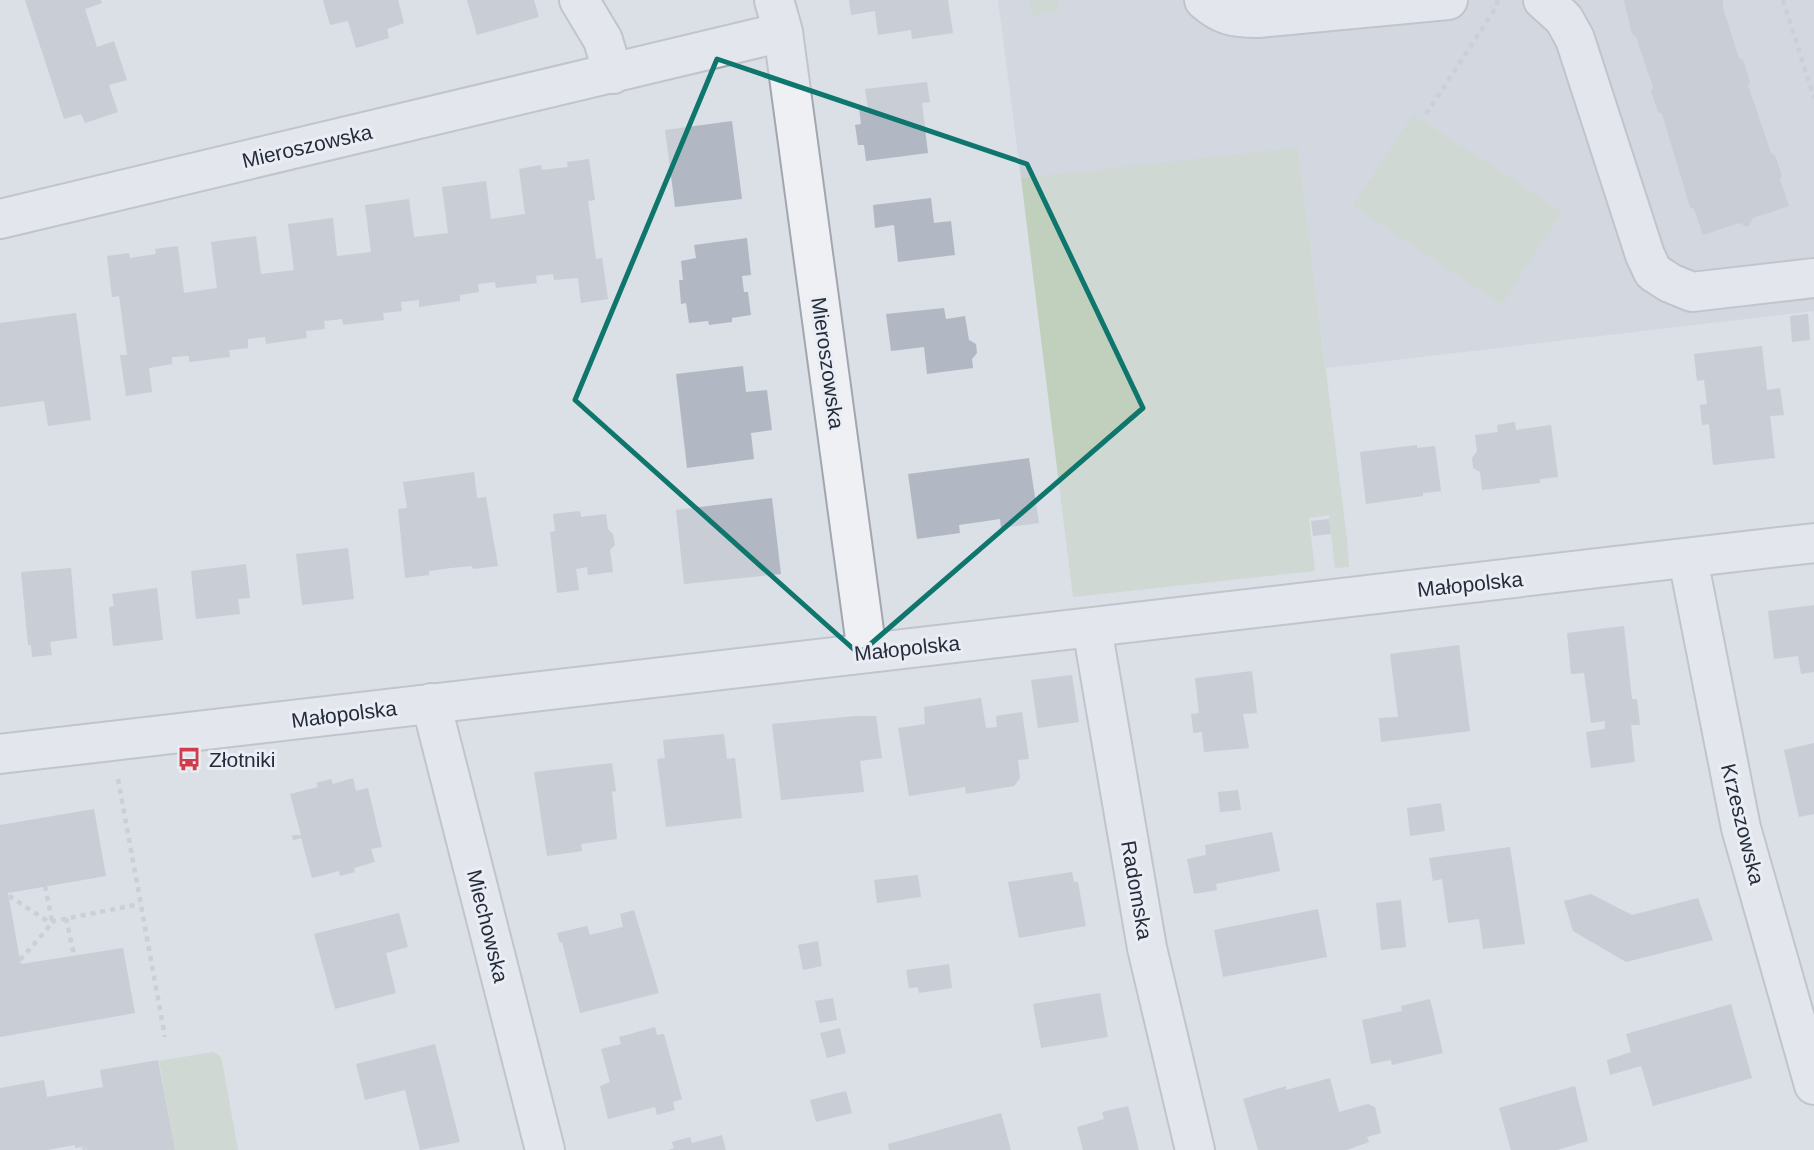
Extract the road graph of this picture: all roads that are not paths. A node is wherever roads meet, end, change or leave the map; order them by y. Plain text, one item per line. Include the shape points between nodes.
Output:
1 (579, 0) edge
2 (1204, 0) edge
3 (1448, 0) edge
4 (1543, 0) edge
5 (778, 16) edge
6 (613, 74) junction
7 (0, 219) edge
8 (1814, 278) edge
9 (1814, 543) edge
10 (1688, 559) junction
11 (1092, 628) junction
12 (867, 653) junction
13 (430, 703) junction
14 (0, 754) edge
15 (1814, 1085) edge
16 (545, 1150) edge
17 (1195, 1150) edge

1 - 6 street via 603,40
2 - 3 street via 1216,11 1237,18 1258,18
4 - 8 street via 1564,19 1575,38 1653,272 1692,292
5 - 6 street, Mieroszowska
5 - 12 street, Mieroszowska
6 - 7 street, Mieroszowska
9 - 10 street, Małopolska
10 - 11 street, Małopolska
10 - 15 street, Krzeszowska via 1741,828
11 - 12 street, Małopolska
11 - 17 street, Radomska via 1147,948
12 - 13 street, Małopolska
13 - 14 street, Małopolska
13 - 16 street, Miechowska

